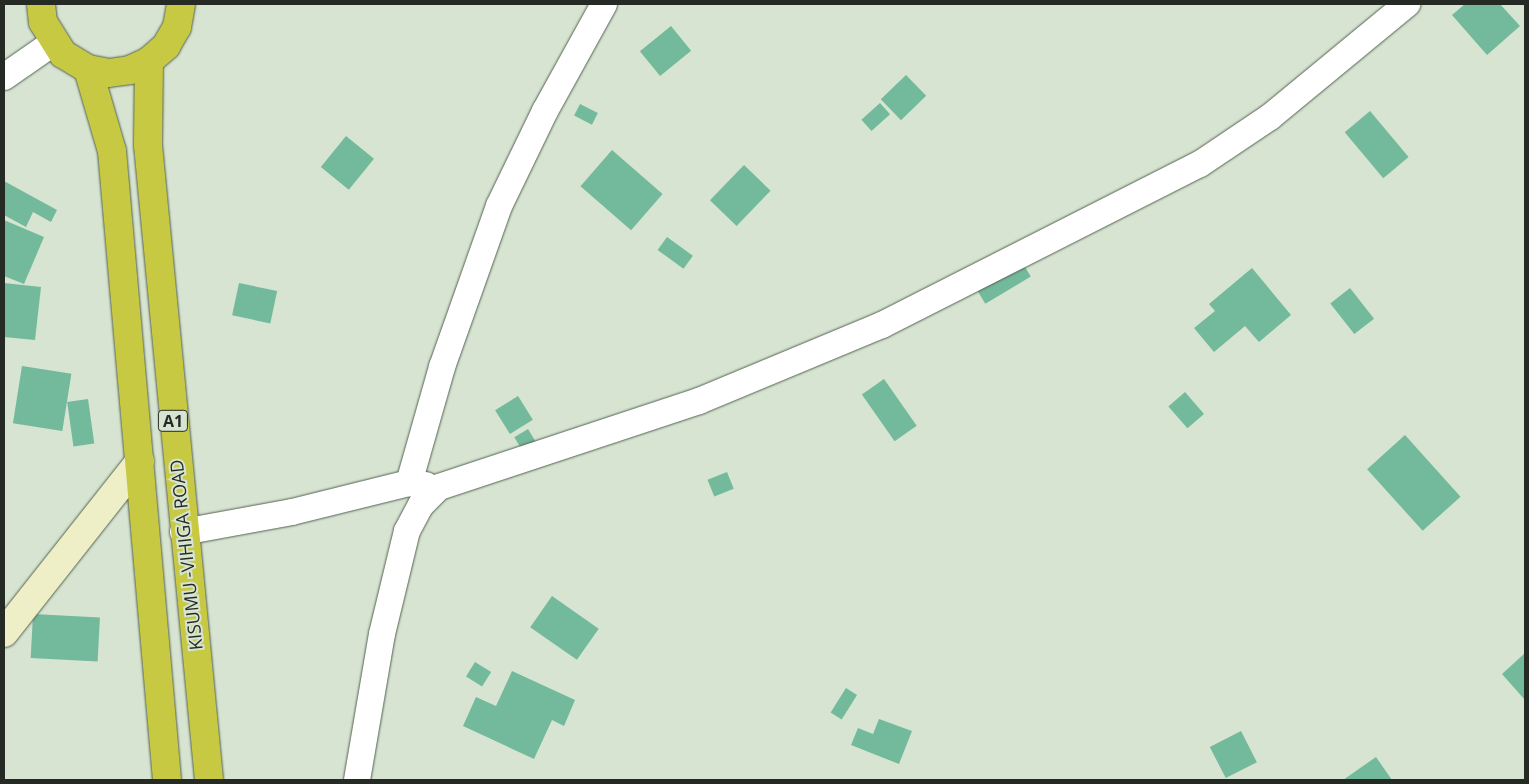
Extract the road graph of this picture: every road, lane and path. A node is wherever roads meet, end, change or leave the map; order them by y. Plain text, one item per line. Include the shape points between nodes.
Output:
1 (41, 4) edge
2 (181, 4) edge
3 (604, 4) edge
4 (1407, 4) edge
5 (53, 43) junction
6 (149, 61) junction
7 (88, 69) junction
8 (4, 77) edge
9 (140, 462) junction
10 (409, 483) junction
11 (439, 487) junction
12 (183, 532) junction
13 (4, 633) edge
14 (167, 780) edge
15 (209, 780) edge
16 (357, 780) edge

1 - 5 highway via 43,22
2 - 6 highway via 177,27 166,46
3 - 10 street via 545,111 499,206 442,367
4 - 11 street via 1270,117 1200,164 882,325 700,401
5 - 7 highway
5 - 8 street
6 - 7 highway via 123,71
6 - 12 highway, KISUMU -VIHIGA ROAD / A1 via 148,145
7 - 9 highway, KISUMU -VIHIGA ROAD / A1 via 112,151
9 - 13 street
9 - 14 highway, KISUMU -VIHIGA ROAD / A1
10 - 11 street
10 - 12 street via 292,512
11 - 16 street via 421,505 407,531 382,634
12 - 15 highway, KISUMU -VIHIGA ROAD / A1

